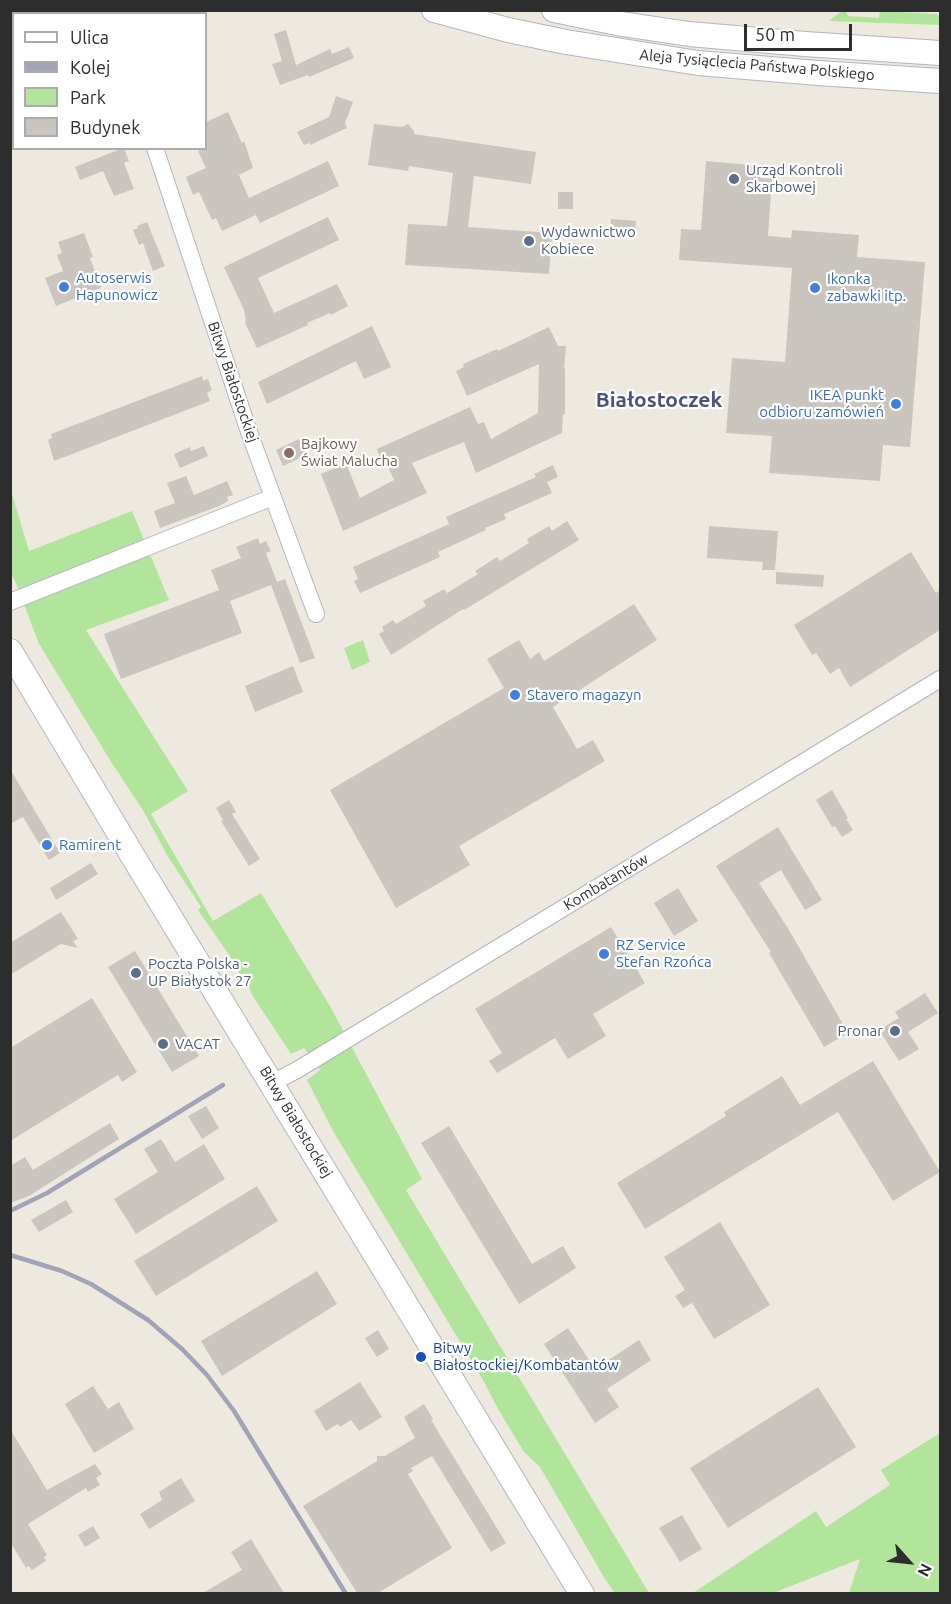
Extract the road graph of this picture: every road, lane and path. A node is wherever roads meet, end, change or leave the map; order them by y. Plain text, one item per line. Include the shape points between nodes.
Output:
1 (435, 10) edge
2 (554, 10) edge
3 (940, 53) edge
4 (940, 81) edge
5 (156, 153) edge
6 (273, 497) junction
7 (10, 602) edge
8 (316, 614) dead end
9 (10, 651) edge
10 (940, 679) edge
11 (272, 1083) junction
12 (582, 1593) edge

1 - 4 street, Aleja Tysiąclecia Państwa Polskiego via 566,42 687,61
2 - 3 street, Aleja Tysiąclecia Państwa Polskiego via 689,34
5 - 6 street, Bitwy Białostockiej
6 - 7 street
6 - 8 street, Bitwy Białostockiej
9 - 11 street, Bitwy Białostockiej
10 - 11 street, Kombatantów
11 - 12 street, Bitwy Białostockiej

